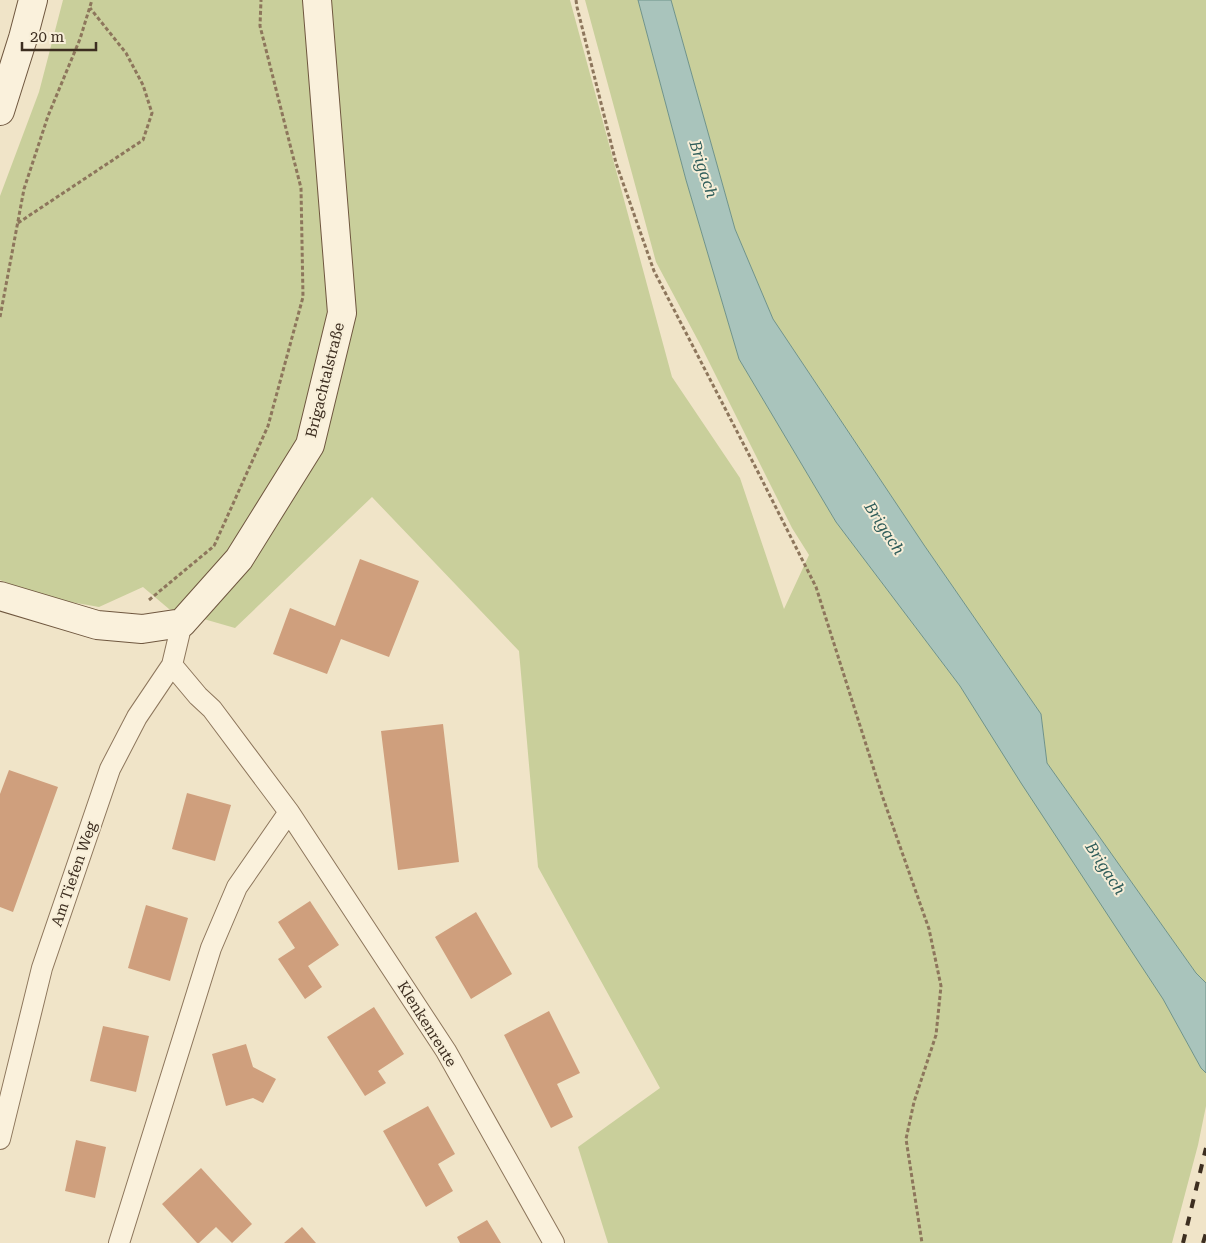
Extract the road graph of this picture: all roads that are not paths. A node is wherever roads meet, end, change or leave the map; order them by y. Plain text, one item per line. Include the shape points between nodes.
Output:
1 (33, 0) edge
2 (317, 0) edge
3 (0, 111) edge
4 (0, 596) edge
5 (182, 623) junction
6 (172, 665) junction
7 (289, 812) junction
8 (0, 1139) edge
9 (119, 1243) edge
10 (554, 1243) edge

1 - 3 street
2 - 5 street, Brigachtalstraße via 342,313 310,445 239,559
4 - 5 street via 98,625 142,629
5 - 6 street, Am Tiefen Weg
6 - 7 street, Klenkenreute via 212,709
6 - 8 street, Am Tiefen Weg via 137,717 110,769 42,968
7 - 9 street via 237,887 211,948
7 - 10 street, Klenkenreute via 446,1051

